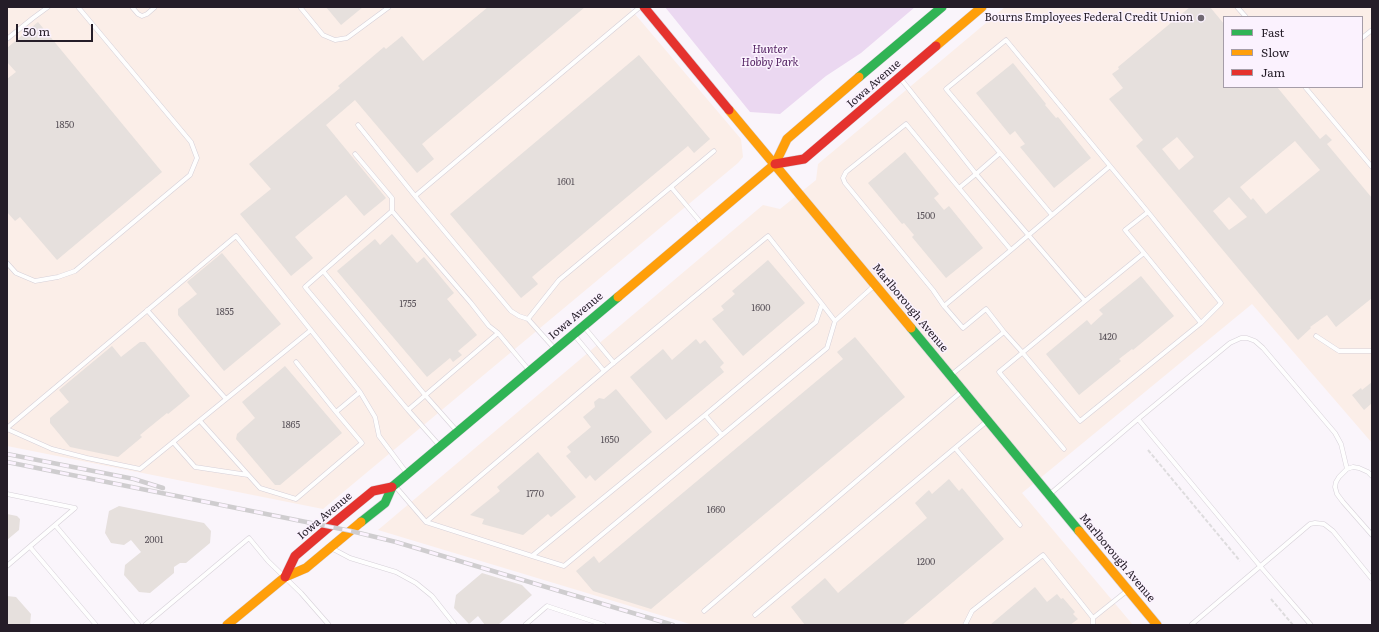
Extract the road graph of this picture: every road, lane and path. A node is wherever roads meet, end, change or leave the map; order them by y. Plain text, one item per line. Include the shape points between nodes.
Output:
1 (48, 7) edge
2 (78, 7) edge
3 (132, 7) edge
4 (155, 7) edge
5 (300, 7) edge
6 (389, 7) edge
7 (640, 7) edge
8 (644, 7) edge
9 (942, 7) edge
10 (982, 7) edge
11 (1237, 7) edge
12 (1245, 16) edge
13 (1372, 30) edge
14 (1363, 37) edge
15 (7, 39) edge
16 (900, 77) junction
17 (1306, 88) edge
18 (358, 125) dead end
19 (714, 151) dead end
20 (1000, 153) junction
21 (354, 154) dead end
22 (775, 164) junction
23 (1110, 166) junction
24 (1372, 167) edge
25 (976, 174) junction
26 (671, 187) junction
27 (959, 188) junction
28 (415, 196) junction
29 (392, 211) junction
30 (1148, 212) junction
31 (1052, 214) junction
32 (702, 225) junction
33 (1028, 235) junction
34 (1011, 250) junction
35 (1144, 253) junction
36 (7, 263) edge
37 (323, 271) junction
38 (875, 285) junction
39 (1085, 301) junction
40 (822, 304) junction
41 (944, 306) junction
42 (147, 310) junction
43 (528, 319) junction
44 (834, 321) junction
45 (1201, 323) junction
46 (583, 326) junction
47 (311, 330) junction
48 (1004, 332) junction
49 (498, 333) junction
50 (574, 334) junction
51 (1316, 336) dead end
52 (555, 349) junction
53 (1372, 351) edge
54 (1022, 352) junction
55 (296, 362) dead end
56 (614, 363) junction
57 (529, 371) junction
58 (604, 371) junction
59 (950, 375) junction
60 (963, 390) junction
61 (360, 392) junction
62 (425, 395) junction
63 (226, 399) junction
64 (408, 410) junction
65 (336, 412) junction
66 (705, 415) junction
67 (1138, 419) junction
68 (200, 421) junction
69 (988, 421) junction
70 (7, 428) edge
71 (457, 431) junction
72 (722, 435) junction
73 (173, 442) junction
74 (440, 446) junction
75 (955, 448) junction
76 (1064, 449) dead end
77 (1148, 450) dead end
78 (1347, 469) junction
79 (407, 474) junction
80 (248, 475) junction
81 (1372, 476) edge
82 (393, 486) junction
83 (7, 494) edge
84 (1050, 495) junction
85 (426, 522) junction
86 (55, 525) junction
87 (1020, 525) dead end
88 (1372, 535) edge
89 (30, 547) junction
90 (331, 548) junction
91 (532, 556) junction
92 (1240, 561) dead end
93 (7, 566) edge
94 (1260, 566) junction
95 (285, 577) junction
96 (1372, 580) edge
97 (1128, 590) junction
98 (1271, 599) dead end
99 (704, 611) dead end
100 (755, 614) dead end
101 (1093, 618) junction
102 (96, 625) edge
103 (139, 625) edge
104 (145, 625) edge
105 (228, 625) edge
106 (329, 625) edge
107 (455, 625) edge
108 (525, 625) edge
109 (604, 625) edge
110 (965, 625) edge
111 (1093, 625) edge
112 (1157, 625) edge
113 (1191, 625) edge
114 (1293, 625) edge
115 (1311, 625) edge

1 - 15 lane
2 - 36 lane via 191,142 197,158 190,176 75,271 35,281 16,273
3 - 4 lane via 142,16
5 - 6 lane via 323,35 335,40 347,38
7 - 28 lane
8 - 22 main road, Marlborough Avenue
9 - 22 main road, Iowa Avenue via 787,139
10 - 16 main road, Iowa Avenue
11 - 12 lane
13 - 14 lane
16 - 22 main road, Iowa Avenue via 804,159
16 - 25 lane
17 - 24 lane
18 - 28 lane
19 - 26 lane
20 - 23 lane via 946,89 1006,40
20 - 25 lane
20 - 31 lane
21 - 29 lane via 392,198
22 - 32 main road, Iowa Avenue
22 - 38 main road, Marlborough Avenue
23 - 30 lane
23 - 31 lane
25 - 27 lane
25 - 33 lane
26 - 32 lane
26 - 43 lane via 560,280
27 - 34 lane
27 - 41 lane via 906,124 846,172 843,178
28 - 43 lane via 511,311
29 - 37 lane
29 - 49 lane via 489,326
30 - 35 lane via 1125,230
30 - 45 lane via 1221,303
31 - 33 lane
32 - 46 main road, Iowa Avenue
33 - 34 lane
33 - 39 lane
34 - 41 lane
35 - 39 lane
35 - 45 lane
37 - 62 lane
37 - 64 lane via 305,287
38 - 44 lane
38 - 59 main road, Marlborough Avenue
39 - 54 lane
40 - 44 lane
40 - 56 lane via 768,236
40 - 66 lane via 816,322
41 - 48 lane via 963,328 986,309
42 - 47 lane via 236,236
42 - 63 lane
42 - 70 lane
43 - 52 lane
44 - 72 lane via 827,348
45 - 54 lane via 1080,422
46 - 50 main road, Iowa Avenue
46 - 56 lane
47 - 61 lane
47 - 63 lane
48 - 54 lane
48 - 59 lane
49 - 57 lane
49 - 62 lane
50 - 52 main road, Iowa Avenue
50 - 58 lane
51 - 53 lane via 1339,351
52 - 57 main road, Iowa Avenue
54 - 76 lane via 999,372
55 - 65 lane
56 - 58 lane
57 - 71 main road, Iowa Avenue
58 - 85 lane
59 - 60 main road, Marlborough Avenue
60 - 69 main road, Marlborough Avenue
60 - 99 lane
61 - 65 lane
61 - 79 lane via 375,417 378,436
62 - 64 lane
62 - 71 lane
63 - 68 lane
64 - 74 lane
65 - 80 lane via 362,443 296,499 260,488
66 - 72 lane
66 - 91 lane
67 - 78 lane via 1230,343 1247,338 1255,341 1272,357 1335,433 1341,444
67 - 84 lane
67 - 94 lane
68 - 73 lane
68 - 80 lane
69 - 75 lane
69 - 84 main road, Marlborough Avenue
70 - 73 lane via 52,449 140,469
71 - 74 main road, Iowa Avenue
72 - 91 lane via 564,566
73 - 80 lane via 195,467
74 - 79 main road, Iowa Avenue
75 - 87 lane
75 - 100 lane
77 - 92 path
78 - 81 lane via 1358,468
78 - 88 lane via 1336,482 1336,494
79 - 82 main road, Iowa Avenue
82 - 85 lane
82 - 90 main road, Iowa Avenue via 385,503
82 - 95 main road, Iowa Avenue via 373,491 329,527 295,556
83 - 86 lane via 75,508
84 - 97 main road, Marlborough Avenue
85 - 91 lane
86 - 89 lane
86 - 103 lane
89 - 93 lane
89 - 102 lane
90 - 95 main road, Iowa Avenue via 306,568
90 - 107 lane via 350,558 396,572 416,583 432,596
94 - 96 lane via 1310,524 1324,524 1333,531
94 - 113 lane
94 - 115 lane
95 - 104 lane via 249,538
95 - 105 main road, Iowa Avenue
95 - 106 lane
97 - 101 lane
97 - 112 main road, Marlborough Avenue
98 - 114 path
101 - 110 lane via 1042,555 972,610
101 - 111 lane
108 - 109 lane via 547,606

